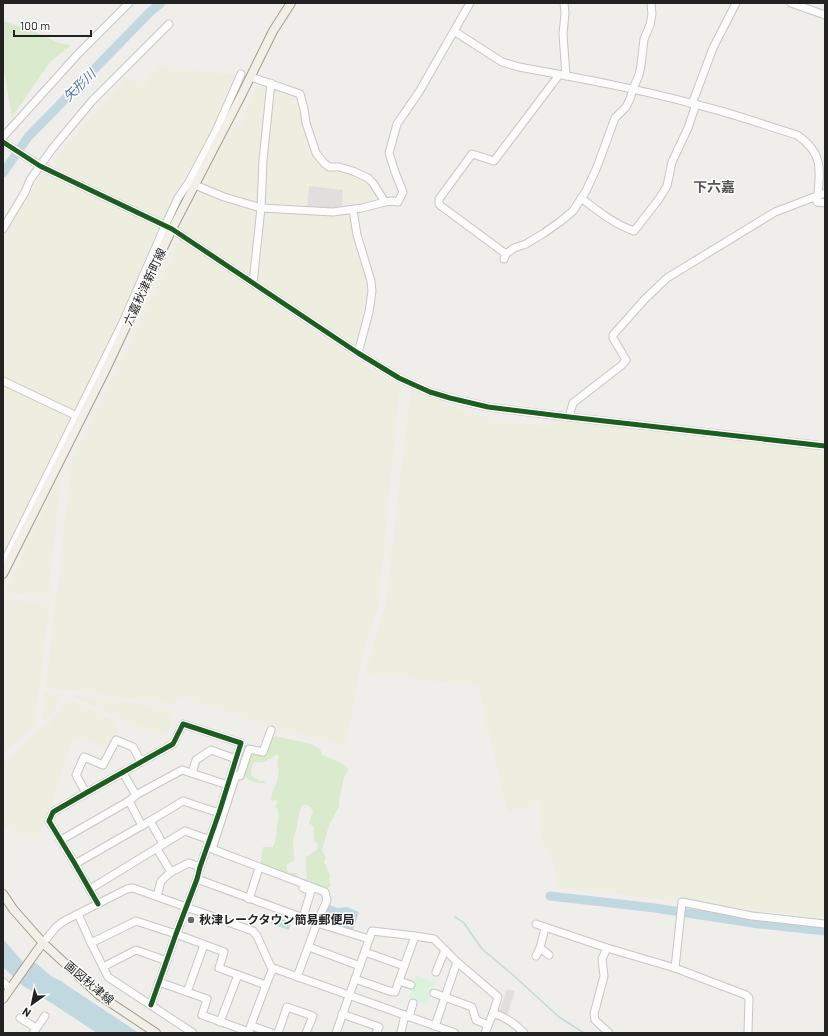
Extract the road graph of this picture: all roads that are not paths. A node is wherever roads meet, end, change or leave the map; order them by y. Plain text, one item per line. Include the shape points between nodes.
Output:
1 (129, 3) edge
2 (291, 3) edge
3 (470, 3) edge
4 (564, 3) edge
5 (651, 3) edge
6 (736, 3) edge
7 (791, 3) edge
8 (825, 15) edge
9 (169, 24) dead end
10 (454, 31) junction
11 (241, 74) dead end
12 (562, 75) junction
13 (251, 76) junction
14 (271, 83) junction
15 (633, 89) junction
16 (694, 104) junction
17 (4, 141) edge
18 (39, 165) junction
19 (195, 185) junction
20 (825, 193) edge
21 (817, 196) junction
22 (581, 198) junction
23 (385, 202) junction
24 (825, 203) edge
25 (261, 208) junction
26 (353, 210) junction
27 (164, 226) junction
28 (3, 229) edge
29 (172, 229) junction
30 (253, 283) junction
31 (358, 353) junction
32 (3, 381) edge
33 (78, 416) junction
34 (569, 417) junction
35 (825, 446) edge
36 (3, 564) edge
37 (3, 574) edge
38 (271, 730) dead end
39 (236, 759) junction
40 (141, 762) junction
41 (123, 772) junction
42 (192, 774) junction
43 (228, 785) junction
44 (86, 793) junction
45 (136, 795) junction
46 (129, 801) junction
47 (219, 813) junction
48 (150, 821) junction
49 (142, 826) junction
50 (61, 840) junction
51 (210, 840) junction
52 (160, 847) junction
53 (206, 851) junction
54 (75, 864) junction
55 (200, 867) junction
56 (258, 871) junction
57 (171, 872) junction
58 (197, 879) junction
59 (90, 889) junction
60 (3, 894) edge
61 (157, 896) junction
62 (249, 899) junction
63 (98, 904) junction
64 (186, 907) junction
65 (78, 914) junction
66 (303, 918) junction
67 (317, 923) junction
68 (536, 924) dead end
69 (825, 924) edge
70 (546, 928) junction
71 (176, 934) junction
72 (415, 936) junction
73 (369, 939) junction
74 (43, 943) junction
75 (91, 943) junction
76 (204, 945) junction
77 (309, 947) junction
78 (540, 948) junction
79 (606, 948) junction
80 (445, 950) junction
81 (365, 952) junction
82 (549, 955) dead end
83 (536, 956) dead end
84 (167, 960) junction
85 (457, 962) junction
86 (360, 966) junction
87 (404, 966) junction
88 (104, 967) junction
89 (273, 968) junction
90 (675, 968) junction
91 (436, 972) dead end
92 (238, 975) junction
93 (297, 977) junction
94 (356, 979) junction
95 (399, 980) junction
96 (3, 982) edge
97 (159, 982) junction
98 (266, 985) junction
99 (411, 985) dead end
100 (10, 989) junction
101 (188, 992) junction
102 (434, 993) dead end
103 (348, 995) junction
104 (445, 997) junction
105 (3, 999) edge
106 (414, 1003) dead end
107 (151, 1005) junction
108 (493, 1013) junction
109 (342, 1014) junction
110 (45, 1016) dead end
111 (407, 1016) junction
112 (20, 1018) dead end
113 (220, 1022) junction
114 (488, 1025) junction
115 (435, 1026) junction
116 (250, 1030) edge
117 (35, 1031) edge
118 (401, 1032) dead end
119 (156, 1033) edge
120 (193, 1033) edge
121 (272, 1033) edge
122 (278, 1033) edge
123 (306, 1033) edge
124 (336, 1033) edge
125 (376, 1033) edge
126 (455, 1033) edge
127 (485, 1033) edge
128 (524, 1033) edge
129 (609, 1033) edge
130 (748, 1033) edge

1 - 17 street via 73,60
2 - 13 main road, 六嘉秋津新町線 via 273,31
3 - 10 street
4 - 12 street
5 - 15 street via 650,25 644,39 641,66
6 - 16 street via 713,48
7 - 8 street
9 - 18 street via 92,101
10 - 12 street via 502,62
10 - 23 street via 419,92 397,124 389,153 403,192 398,202
11 - 27 street via 216,131
12 - 15 street
12 - 22 street via 494,161 472,154 439,199 439,204 505,256 514,248 526,244 561,222 573,211
13 - 14 street
13 - 19 main road, 六嘉秋津新町線
14 - 23 street via 300,94 316,153 324,163 329,167 353,171 368,178
14 - 25 street
15 - 16 street
15 - 22 street via 626,107 615,118 597,167
16 - 21 street via 797,135 815,153 820,170
16 - 22 street via 688,128 672,162 667,186 634,231 607,218
17 - 18 street
18 - 27 street
18 - 28 street
19 - 25 street
19 - 29 main road, 六嘉秋津新町線
20 - 21 street
21 - 24 street via 817,202
21 - 34 street via 776,212 662,282 613,335 626,360 573,403
23 - 26 street
25 - 26 street via 333,212
25 - 30 street
26 - 31 street via 357,236 372,291
27 - 29 street
27 - 33 street via 123,322
29 - 30 street
29 - 33 main road, 六嘉秋津新町線 via 137,304
30 - 31 street
31 - 34 street via 406,382 430,392 488,407
32 - 33 street
33 - 36 street
33 - 37 main road, 六嘉秋津新町線
34 - 35 street
38 - 67 street via 263,752 249,750 240,776 236,775 212,849 325,892 327,900
39 - 40 street via 241,743 182,724 173,744
39 - 42 street via 211,750 196,760
39 - 43 street
40 - 41 street
40 - 44 street via 133,748 116,740 103,765 84,757 76,775
41 - 44 street
41 - 45 street
42 - 43 street
42 - 45 street via 182,770
43 - 47 street
44 - 50 street via 53,812 50,820
45 - 46 street
46 - 49 street
46 - 50 street
47 - 48 street via 183,801
47 - 51 street
48 - 49 street
48 - 52 street
49 - 54 street
50 - 54 street
51 - 52 street via 186,831
51 - 53 street
52 - 57 street
52 - 59 street
53 - 55 street
53 - 56 street
54 - 59 street
55 - 57 street via 189,862
55 - 58 street
56 - 62 street
56 - 66 street via 311,891
57 - 61 street via 161,881
58 - 62 street
58 - 64 street
59 - 63 street
60 - 74 main road
61 - 63 street via 133,888
61 - 64 street
62 - 66 street
63 - 65 street
64 - 71 street
64 - 89 street via 253,931
65 - 74 street via 56,927
65 - 75 street
66 - 67 street
67 - 73 street
67 - 77 street
68 - 70 street
69 - 90 street via 752,916 682,902
70 - 78 street
70 - 79 street
71 - 75 street via 136,921
71 - 76 street
71 - 84 street
72 - 73 street via 372,931
72 - 80 street via 434,939
72 - 87 street
73 - 81 street
74 - 100 main road
74 - 119 main road, 画図秋津線 via 99,994
75 - 88 street
76 - 92 street via 224,952 219,968
76 - 101 street
77 - 86 street
77 - 93 street
78 - 82 street
78 - 83 street
79 - 90 street
79 - 129 street via 602,960 604,976 594,1014 595,1020
80 - 85 street
80 - 91 street
81 - 86 street
81 - 87 street
84 - 88 street via 136,950
84 - 97 street
85 - 104 street
85 - 108 street via 498,998
86 - 94 street
87 - 95 street
88 - 107 street via 108,977
89 - 93 street
89 - 98 street
90 - 130 street via 746,995 749,998
92 - 98 street
92 - 113 street
93 - 103 street
94 - 95 street via 395,992
94 - 103 street
95 - 99 street
96 - 100 street
97 - 101 street
97 - 107 street
98 - 116 street
100 - 105 main road
101 - 113 street via 207,999 202,1015
102 - 104 street
103 - 109 street
103 - 111 street
104 - 114 street via 472,1007 476,1020
104 - 115 street
106 - 111 street
107 - 120 street
108 - 114 street
108 - 128 street via 504,1017
109 - 124 street
109 - 125 street via 379,1026
110 - 117 street
111 - 115 street
111 - 118 street
112 - 117 street
113 - 116 street
114 - 127 street
115 - 126 street
116 - 121 street
122 - 123 street via 287,1007 313,1016

